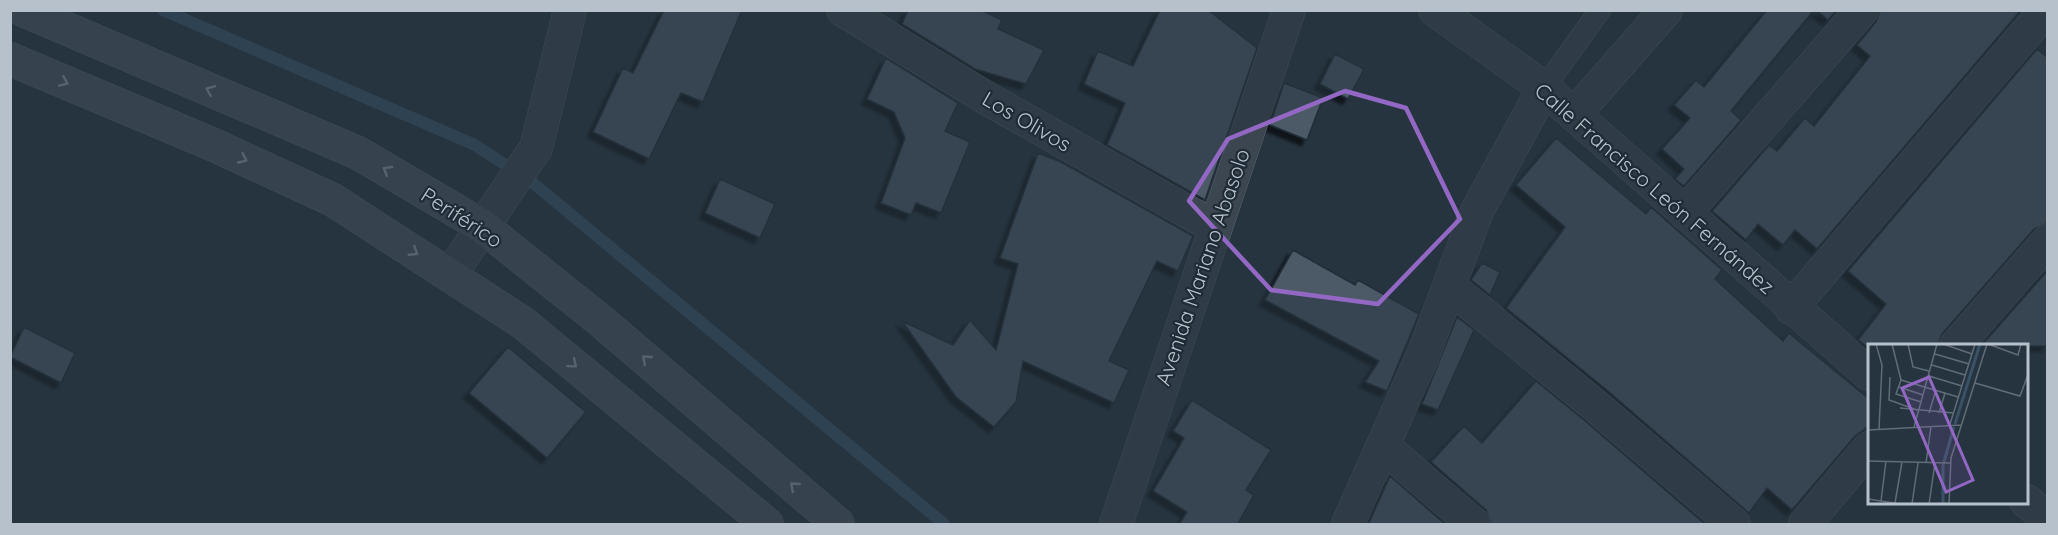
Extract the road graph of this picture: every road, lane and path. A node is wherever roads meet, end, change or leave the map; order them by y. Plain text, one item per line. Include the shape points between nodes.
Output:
1 (22, 10) edge
2 (843, 10) edge
3 (1289, 10) edge
4 (1435, 10) edge
5 (1600, 10) edge
6 (1666, 10) edge
7 (1862, 10) edge
8 (2046, 10) edge
9 (564, 13) edge
10 (10, 59) edge
11 (1544, 88) junction
12 (1574, 114) junction
13 (1685, 213) junction
14 (482, 226) junction
15 (1215, 226) junction
16 (2048, 241) edge
17 (450, 275) junction
18 (1449, 286) junction
19 (1791, 308) junction
20 (1958, 344) edge
21 (1868, 373) edge
22 (1383, 446) junction
23 (1868, 449) edge
24 (2028, 503) edge
25 (2048, 518) edge
26 (767, 525) edge
27 (838, 525) edge
28 (1116, 525) edge
29 (1348, 525) edge
30 (1474, 525) edge
31 (1734, 525) edge
32 (1805, 525) edge

14 -> 1 main road, Periférico via 358,153
2 - 15 street, Los Olivos via 988,99
3 - 15 street, Avenida Mariano Abasolo
4 - 11 street, Calle Francisco León Fernández
5 - 11 lane
6 - 12 street
7 - 13 street
8 - 19 street
9 - 14 street via 536,148
10 -> 17 main road via 333,200
11 - 12 street, Calle Francisco León Fernández
11 - 18 street via 1477,211
12 - 13 street, Calle Francisco León Fernández
13 - 19 street, Calle Francisco León Fernández
14 - 17 street
27 -> 14 main road, Periférico via 602,321
15 - 28 street, Avenida Mariano Abasolo
16 - 20 street
17 -> 26 main road via 523,323
18 - 22 street
18 - 31 street
19 - 21 street, Calle Francisco León Fernández
22 - 29 street
22 - 30 street
23 - 32 street
24 - 25 street

